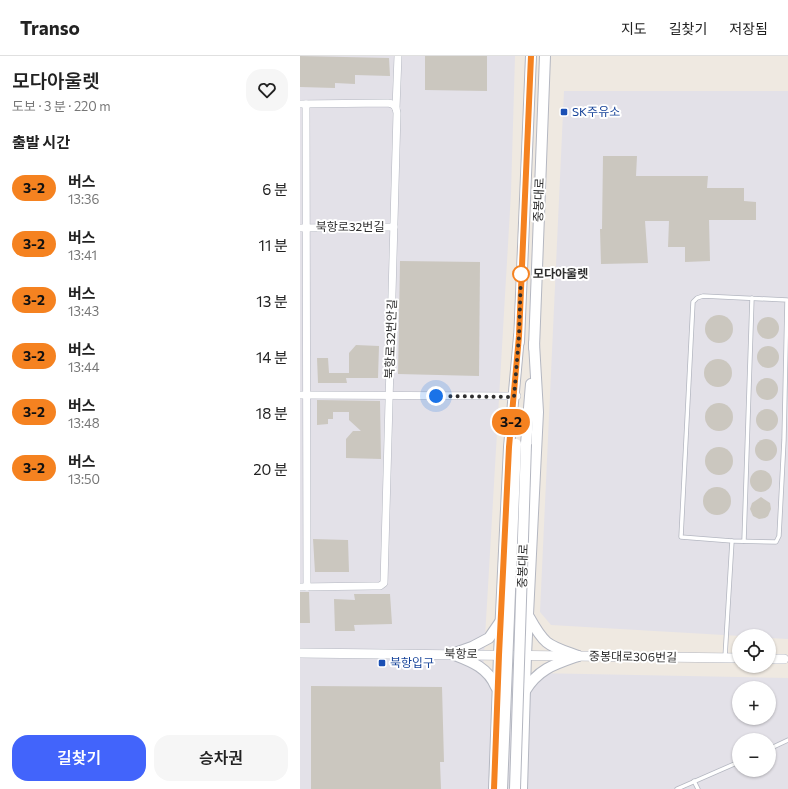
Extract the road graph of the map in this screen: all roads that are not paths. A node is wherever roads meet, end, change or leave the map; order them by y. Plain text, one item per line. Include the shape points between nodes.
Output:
1 (398, 56) edge
2 (531, 56) edge
3 (545, 56) edge
4 (303, 104) edge
5 (396, 108) junction
6 (394, 227) junction
7 (303, 228) edge
8 (752, 298) junction
9 (534, 343) junction
10 (303, 395) edge
11 (390, 395) junction
12 (515, 397) junction
13 (521, 444) junction
14 (732, 541) junction
15 (744, 541) junction
16 (304, 587) edge
17 (528, 616) junction
18 (500, 622) junction
19 (300, 653) edge
20 (452, 654) junction
21 (499, 655) junction
22 (526, 655) junction
23 (578, 656) junction
24 (724, 658) junction
25 (732, 658) edge
26 (776, 659) edge
27 (784, 659) dead end
28 (497, 690) junction
29 (525, 691) junction
30 (788, 740) edge
31 (776, 746) edge
32 (732, 765) edge
33 (694, 781) junction
34 (494, 789) edge
35 (502, 789) edge
36 (515, 789) edge
37 (522, 789) edge
38 (677, 789) edge
39 (698, 789) edge

1 - 5 street, 북항로32번안길
2 - 12 main road, 중봉대로
3 - 9 main road, 중봉대로
4 - 5 street via 388,103
4 - 7 street
5 - 6 street, 북항로32번안길
6 - 7 street, 북항로32번길
6 - 11 street, 북항로32번안길
7 - 10 street, 북항로32번길
8 - 14 lane via 703,296 694,302 681,536
8 - 15 lane
8 - 15 lane via 786,300 784,440 779,536 776,542
9 - 13 main road, 중봉대로
9 - 17 main road, 중봉대로 via 538,412
10 - 11 street
10 - 16 street, 북항로32번길
11 - 12 street
11 - 16 street, 북항로32번안길 via 384,583 380,586
12 - 13 main road, 중봉대로
12 - 18 main road, 중봉대로 via 509,447
13 - 35 main road, 중봉대로, bridge
13 - 36 main road, 중봉대로, bridge
14 - 15 lane
14 - 24 lane
17 - 22 main road, 중봉대로
17 - 23 main road via 542,640
18 - 20 main road via 489,638
18 - 21 main road, 중봉대로
19 - 20 street, 북항로
20 - 21 street, 북항로
20 - 28 main road via 473,662 487,672
21 - 22 street, 북항로
21 - 28 main road, 중봉대로
22 - 23 street, 중봉대로306번길
22 - 29 main road, 중봉대로
23 - 24 street, 중봉대로306번길
23 - 29 main road via 544,670 531,681
24 - 25 street, 중봉대로306번길
26 - 27 street
28 - 34 main road, 중봉대로
29 - 37 main road, 중봉대로
30 - 31 lane
32 - 33 lane
33 - 38 lane
33 - 39 lane

